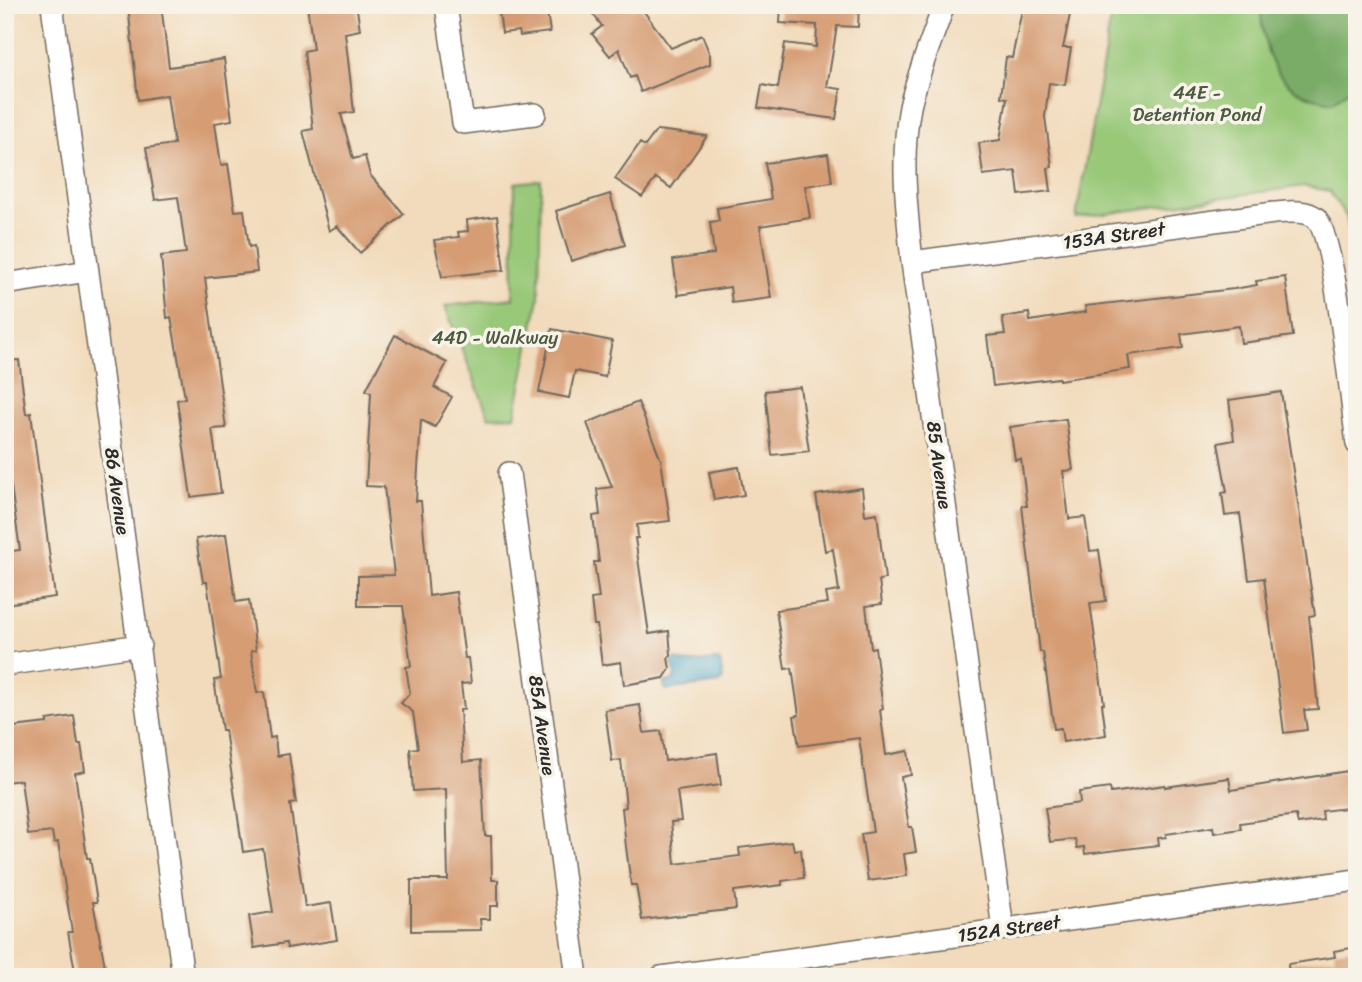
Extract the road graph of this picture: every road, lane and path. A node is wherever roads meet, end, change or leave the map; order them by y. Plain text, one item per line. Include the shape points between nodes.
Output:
1 (52, 5) edge
2 (446, 5) edge
3 (944, 5) edge
4 (535, 114) dead end
5 (912, 262) junction
6 (88, 271) junction
7 (5, 284) edge
8 (1357, 444) edge
9 (509, 473) dead end
10 (140, 645) junction
11 (5, 665) edge
12 (1357, 880) edge
13 (1003, 929) junction
14 (183, 977) edge
15 (577, 977) edge
16 (662, 977) edge

1 - 6 street, 86 Avenue
2 - 4 street via 463,123
3 - 5 street, 85 Avenue via 921,68 907,127 905,188
5 - 8 street, 153A Street via 1274,213 1315,217 1332,264
5 - 13 street, 85 Avenue
6 - 7 street
6 - 10 street, 86 Avenue
9 - 15 street, 85A Avenue
10 - 11 street
10 - 14 street, 86 Avenue
12 - 13 street, 152A Street
13 - 16 street, 152A Street

